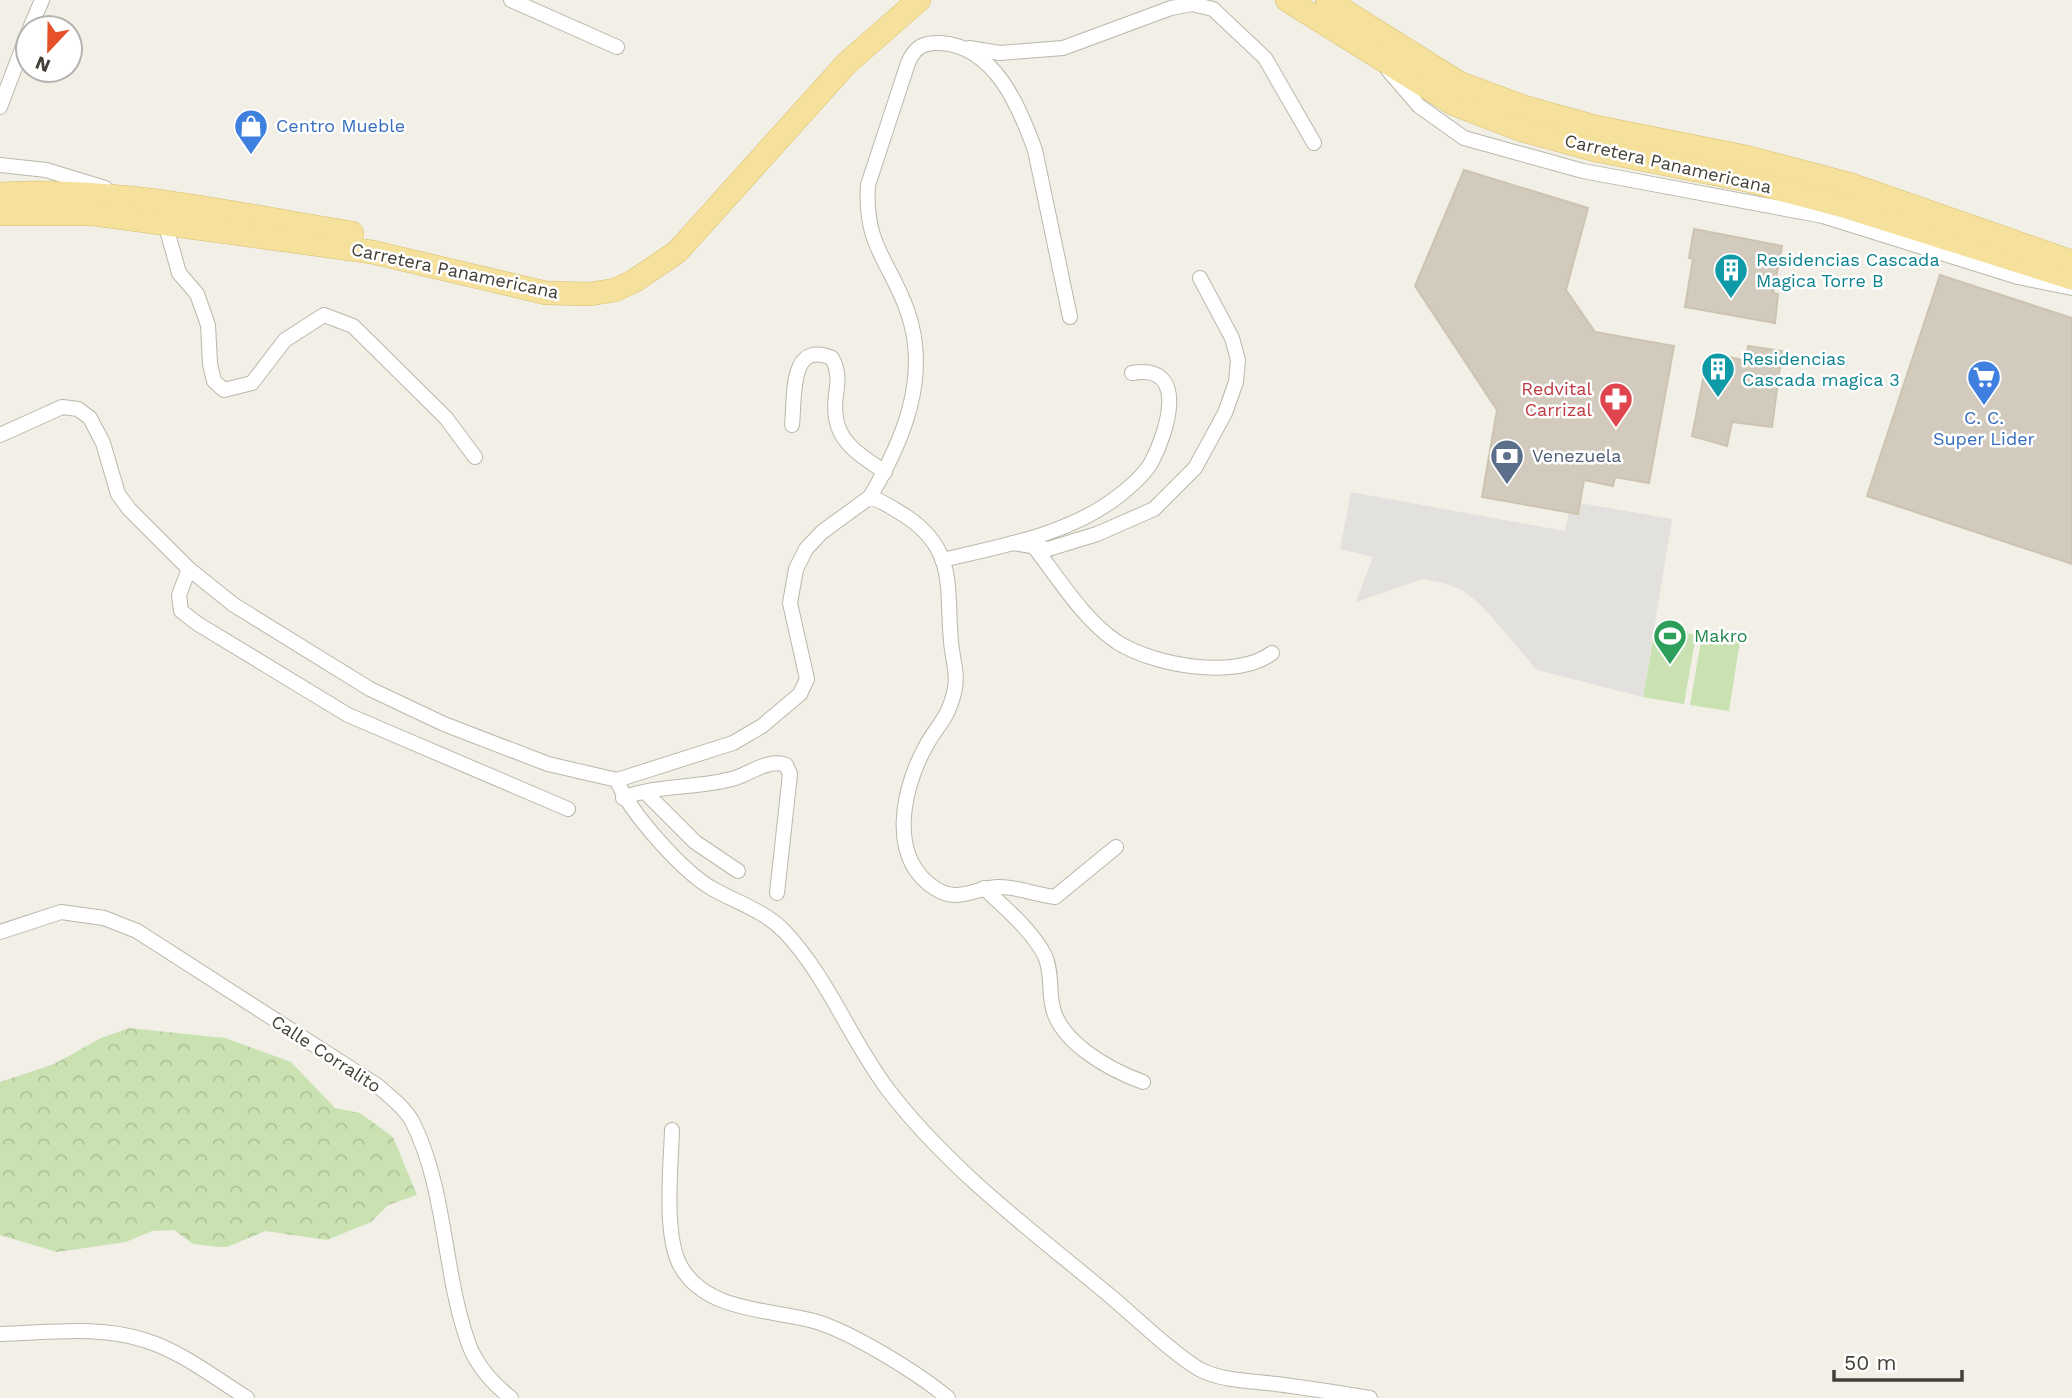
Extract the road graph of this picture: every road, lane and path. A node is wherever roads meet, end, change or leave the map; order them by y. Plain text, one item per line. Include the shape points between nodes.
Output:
1 (511, 0) edge
2 (898, 0) edge
3 (919, 0) edge
4 (1287, 0) edge
5 (1326, 0) edge
6 (617, 47) dead end
7 (965, 47) junction
8 (1376, 56) junction
9 (14, 70) edge
10 (0, 107) edge
11 (1314, 143) dead end
12 (0, 165) edge
13 (0, 194) edge
14 (139, 199) junction
15 (0, 214) edge
16 (165, 223) junction
17 (2072, 262) edge
18 (1200, 278) dead end
19 (2072, 278) edge
20 (2072, 288) edge
21 (1070, 317) dead end
22 (1132, 373) dead end
23 (792, 425) dead end
24 (0, 435) edge
25 (475, 457) dead end
26 (885, 472) junction
27 (870, 497) junction
28 (1013, 544) junction
29 (1035, 548) junction
30 (942, 560) junction
31 (189, 569) junction
32 (1272, 653) dead end
33 (617, 780) junction
34 (645, 792) junction
35 (623, 798) junction
36 (568, 809) dead end
37 (1116, 848) dead end
38 (738, 871) dead end
39 (984, 888) junction
40 (777, 893) dead end
41 (0, 932) edge
42 (1143, 1082) dead end
43 (672, 1129) dead end
44 (0, 1334) edge
45 (247, 1398) edge
46 (511, 1398) edge
47 (948, 1398) edge
48 (1370, 1398) edge

1 - 6 street
2 - 14 main road, Carretera Panamericana via 835,54 667,242 612,275 544,279 376,237
3 - 16 main road, Carretera Panamericana via 847,63 677,252 615,290 546,293 372,252
4 - 8 main road, Carretera Panamericana
5 - 17 main road, Carretera Panamericana via 1459,83 1524,107 1596,127 1746,156 1849,184
7 - 11 street via 1000,54 1053,50 1171,8 1192,4 1213,9 1265,58
7 - 21 street via 997,72 1026,124
7 - 26 street via 927,43 914,50 868,185 874,244 908,311 915,349 914,388 905,431
8 - 19 main road, Carretera Panamericana via 1454,104 1522,130 1771,187
8 - 20 street via 1419,106 1464,138 1583,171 1822,216 2018,277
9 - 10 street
12 - 14 street via 46,170
13 - 14 main road, Carretera Panamericana
15 - 16 main road, Carretera Panamericana via 94,214
16 - 25 street via 178,273 197,294 208,325 214,381 225,390 252,383 285,340 324,315 353,326 446,418
18 - 29 street via 1233,338 1238,360 1236,382 1207,448 1177,489 1154,509 1097,534 1048,549
22 - 28 street via 1147,370 1160,375 1169,387 1167,418 1150,465 1121,494 1081,519
23 - 26 street via 799,363 818,352 832,358 838,369 834,411 841,435 854,453
24 - 31 street via 62,407 84,413 103,443 118,494 146,529
26 - 27 street
27 - 30 street via 920,526 938,544
27 - 33 street via 821,532 796,569 790,603 807,679 800,694 733,743
28 - 29 street
28 - 30 street
29 - 32 street via 1086,612 1118,642 1191,667 1258,663
30 - 39 street via 956,682 945,721 927,744 912,782 902,817 903,840 916,870 936,889 955,896
31 - 33 street via 234,606 370,689 444,724 548,764
31 - 36 street via 179,596 181,611 198,624 348,715
33 - 35 street
34 - 35 street
34 - 38 street via 695,842
34 - 40 street via 736,778 772,763 786,765 790,774
35 - 48 street via 710,888 769,917 786,934 834,1000 863,1057 904,1110 971,1179 1199,1369 1225,1377
37 - 39 street via 1055,897 1001,886
39 - 42 street via 1045,957 1056,1019 1115,1072
41 - 46 street, Calle Corralito via 61,912 104,918 126,927 379,1086 411,1119 424,1154 467,1340 482,1369
43 - 47 street via 669,1221 679,1265 696,1286 715,1297 815,1322 862,1343
44 - 45 street via 105,1331 145,1340

